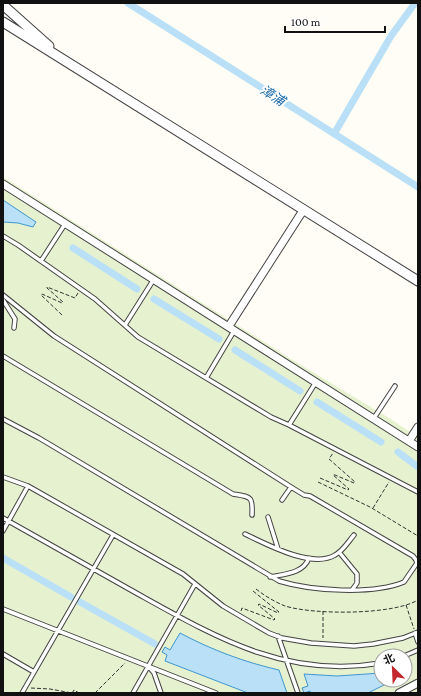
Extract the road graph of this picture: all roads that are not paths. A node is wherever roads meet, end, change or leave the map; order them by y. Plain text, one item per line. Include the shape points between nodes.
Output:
1 (3, 5) edge
2 (3, 22) edge
3 (70, 64) junction
4 (3, 184) edge
5 (304, 209) junction
6 (66, 224) junction
7 (3, 236) edge
8 (41, 261) junction
9 (154, 279) junction
10 (418, 281) edge
11 (3, 295) edge
12 (3, 300) edge
13 (124, 325) junction
14 (14, 328) dead end
15 (232, 328) junction
16 (3, 356) edge
17 (206, 378) junction
18 (316, 382) junction
19 (395, 386) dead end
20 (374, 418) junction
21 (3, 419) edge
22 (289, 425) junction
23 (418, 427) edge
24 (409, 441) junction
25 (418, 447) edge
26 (3, 477) edge
27 (28, 486) junction
28 (291, 487) junction
29 (418, 492) edge
30 (282, 500) dead end
31 (252, 515) dead end
32 (268, 517) dead end
33 (3, 518) edge
34 (8, 521) junction
35 (3, 531) edge
36 (113, 534) junction
37 (245, 534) dead end
38 (354, 535) dead end
39 (278, 549) junction
40 (339, 552) junction
41 (309, 558) junction
42 (93, 569) junction
43 (270, 577) junction
44 (195, 584) junction
45 (352, 590) junction
46 (3, 609) edge
47 (177, 616) junction
48 (58, 630) junction
49 (416, 633) edge
50 (278, 636) junction
51 (418, 642) edge
52 (3, 654) edge
53 (287, 661) junction
54 (373, 664) edge
55 (148, 666) junction
56 (34, 672) junction
57 (163, 672) junction
58 (155, 676) junction
59 (418, 683) edge
60 (22, 693) edge
61 (133, 693) edge
62 (161, 693) edge
63 (216, 693) edge
64 (298, 693) edge
65 (399, 693) edge

1 - 3 street
2 - 3 street
3 - 5 street
4 - 6 street
5 - 10 street
5 - 15 street
6 - 8 lane
6 - 9 street
7 - 8 lane
8 - 13 lane via 95,300
9 - 13 lane
9 - 15 street
11 - 28 lane via 54,336
12 - 14 lane via 15,319
13 - 17 lane via 138,337
15 - 17 lane
15 - 18 street
16 - 31 lane via 233,494 250,498 253,502
17 - 22 lane
18 - 20 street
18 - 22 lane
19 - 20 lane
20 - 24 street
21 - 43 lane
22 - 29 lane
23 - 24 street
24 - 25 street
26 - 27 lane
27 - 34 lane
27 - 36 lane
28 - 30 lane
28 - 45 lane via 416,560 404,582
32 - 39 lane
33 - 34 lane
34 - 35 lane
34 - 42 lane
36 - 42 lane
36 - 44 lane via 183,574
37 - 39 lane
38 - 40 lane
39 - 41 lane
40 - 41 lane via 327,558
40 - 45 lane via 358,574 357,583
41 - 43 lane via 302,568
42 - 47 lane
42 - 48 lane
43 - 45 lane via 302,587
44 - 47 lane
44 - 50 lane via 223,606
46 - 48 lane
47 - 53 lane via 232,643
47 - 55 lane
48 - 55 lane
48 - 56 lane
49 - 50 lane via 403,638 354,646 323,645
49 - 51 lane
50 - 53 lane
52 - 56 lane
53 - 54 lane via 341,667
53 - 64 lane
55 - 57 lane
55 - 58 lane
55 - 61 lane
56 - 60 lane
57 - 58 lane via 158,672
57 - 63 lane
58 - 62 lane
59 - 65 street

